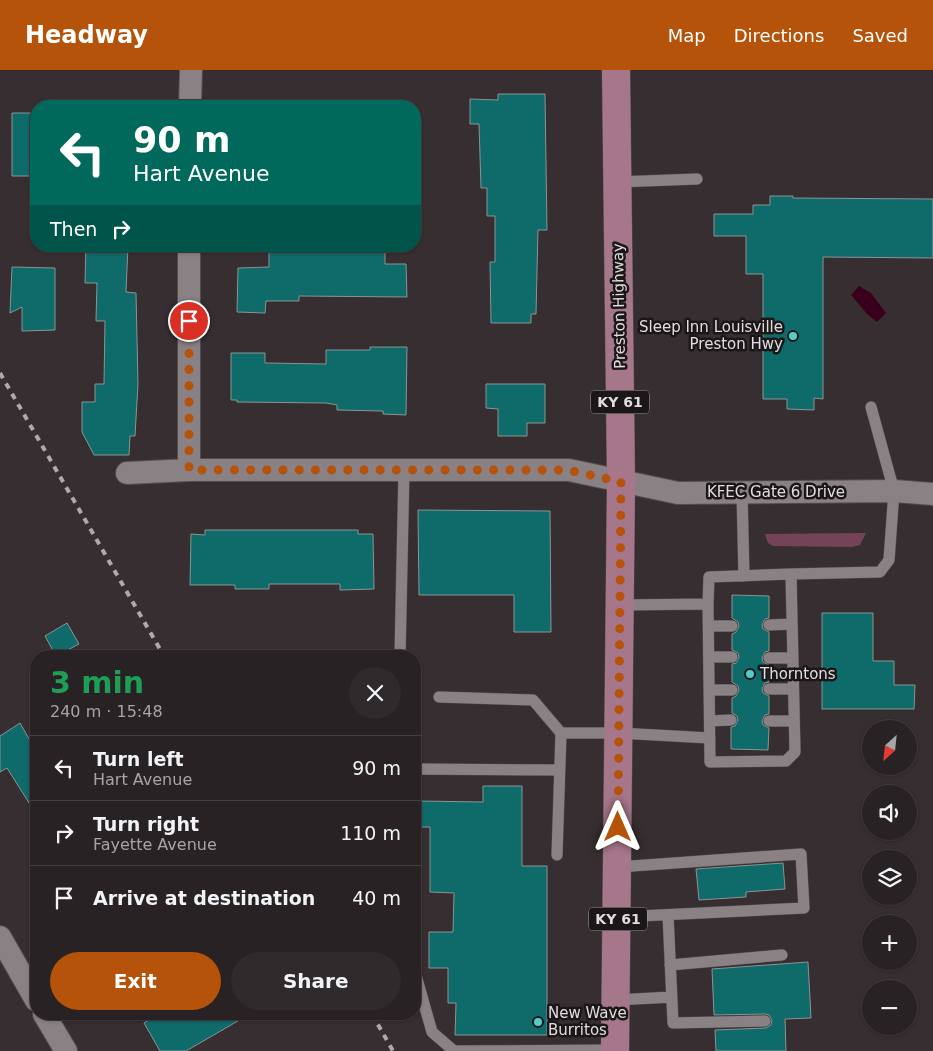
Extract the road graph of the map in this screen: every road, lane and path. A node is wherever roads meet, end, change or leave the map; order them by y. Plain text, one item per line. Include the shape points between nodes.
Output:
1 (191, 70) edge
2 (616, 70) edge
3 (190, 100) edge
4 (697, 179) dead end
5 (617, 182) junction
6 (189, 252) edge
7 (871, 407) dead end
8 (189, 470) junction
9 (404, 470) junction
10 (127, 472) dead end
11 (621, 482) junction
12 (894, 491) junction
13 (742, 492) junction
14 (933, 494) edge
15 (791, 574) junction
16 (744, 576) junction
17 (708, 604) junction
18 (620, 605) junction
19 (792, 624) junction
20 (769, 625) dead end
21 (708, 626) junction
22 (732, 626) dead end
23 (400, 650) edge
24 (709, 657) junction
25 (732, 657) dead end
26 (769, 658) dead end
27 (793, 658) junction
28 (769, 689) dead end
29 (793, 689) junction
30 (709, 690) junction
31 (732, 690) dead end
32 (439, 697) dead end
33 (732, 720) dead end
34 (710, 721) junction
35 (769, 721) dead end
36 (794, 721) junction
37 (561, 733) junction
38 (618, 733) junction
39 (710, 738) junction
40 (421, 769) edge
41 (560, 770) junction
42 (557, 855) dead end
43 (618, 867) junction
44 (668, 915) junction
45 (618, 917) junction
46 (0, 937) edge
47 (782, 955) dead end
48 (7, 964) edge
49 (670, 964) junction
50 (30, 993) edge
51 (421, 993) edge
52 (672, 998) junction
53 (615, 1000) junction
54 (48, 1020) edge
55 (765, 1021) dead end
56 (615, 1050) edge
57 (66, 1051) edge

1 - 3 street
2 - 5 main road, Preston Highway / KY 61
4 - 5 lane
5 - 11 main road, Preston Highway / KY 61
6 - 8 street
7 - 12 lane
8 - 9 street, KFEC Gate 6 Drive
8 - 10 street, KFEC Gate 6 Drive
9 - 11 street, KFEC Gate 6 Drive via 568,470
9 - 23 lane
11 - 13 street, KFEC Gate 6 Drive via 678,493
11 - 18 main road, Preston Highway / KY 61
12 - 13 street, KFEC Gate 6 Drive
12 - 14 street, KFEC Gate 6 Drive
12 - 15 lane via 890,560 880,572
13 - 16 lane
15 - 16 lane
15 - 19 lane
16 - 17 lane via 709,577
17 - 18 lane
17 - 21 lane
18 - 38 main road, Preston Highway / KY 61
19 - 20 lane
19 - 27 lane
21 - 22 lane
21 - 24 lane
24 - 25 lane
24 - 30 lane
26 - 27 lane
27 - 29 lane
28 - 29 lane
29 - 36 lane
30 - 31 lane
30 - 34 lane
32 - 37 lane via 533,700
33 - 34 lane
34 - 39 lane
35 - 36 lane
36 - 39 lane via 795,752 786,761 710,762
37 - 38 lane
37 - 41 lane
38 - 39 lane
38 - 43 main road, Preston Highway / KY 61
40 - 41 lane
41 - 42 lane
43 - 44 lane via 801,854 804,908
43 - 45 main road, Preston Highway / KY 61
44 - 45 lane
44 - 49 lane
45 - 53 main road, Preston Highway / KY 61
46 - 48 street
47 - 49 lane
48 - 50 street
49 - 52 lane
51 - 56 lane via 432,1032 454,1051
52 - 53 lane
52 - 55 lane via 673,1023
53 - 56 main road, Preston Highway / KY 61
54 - 57 street

